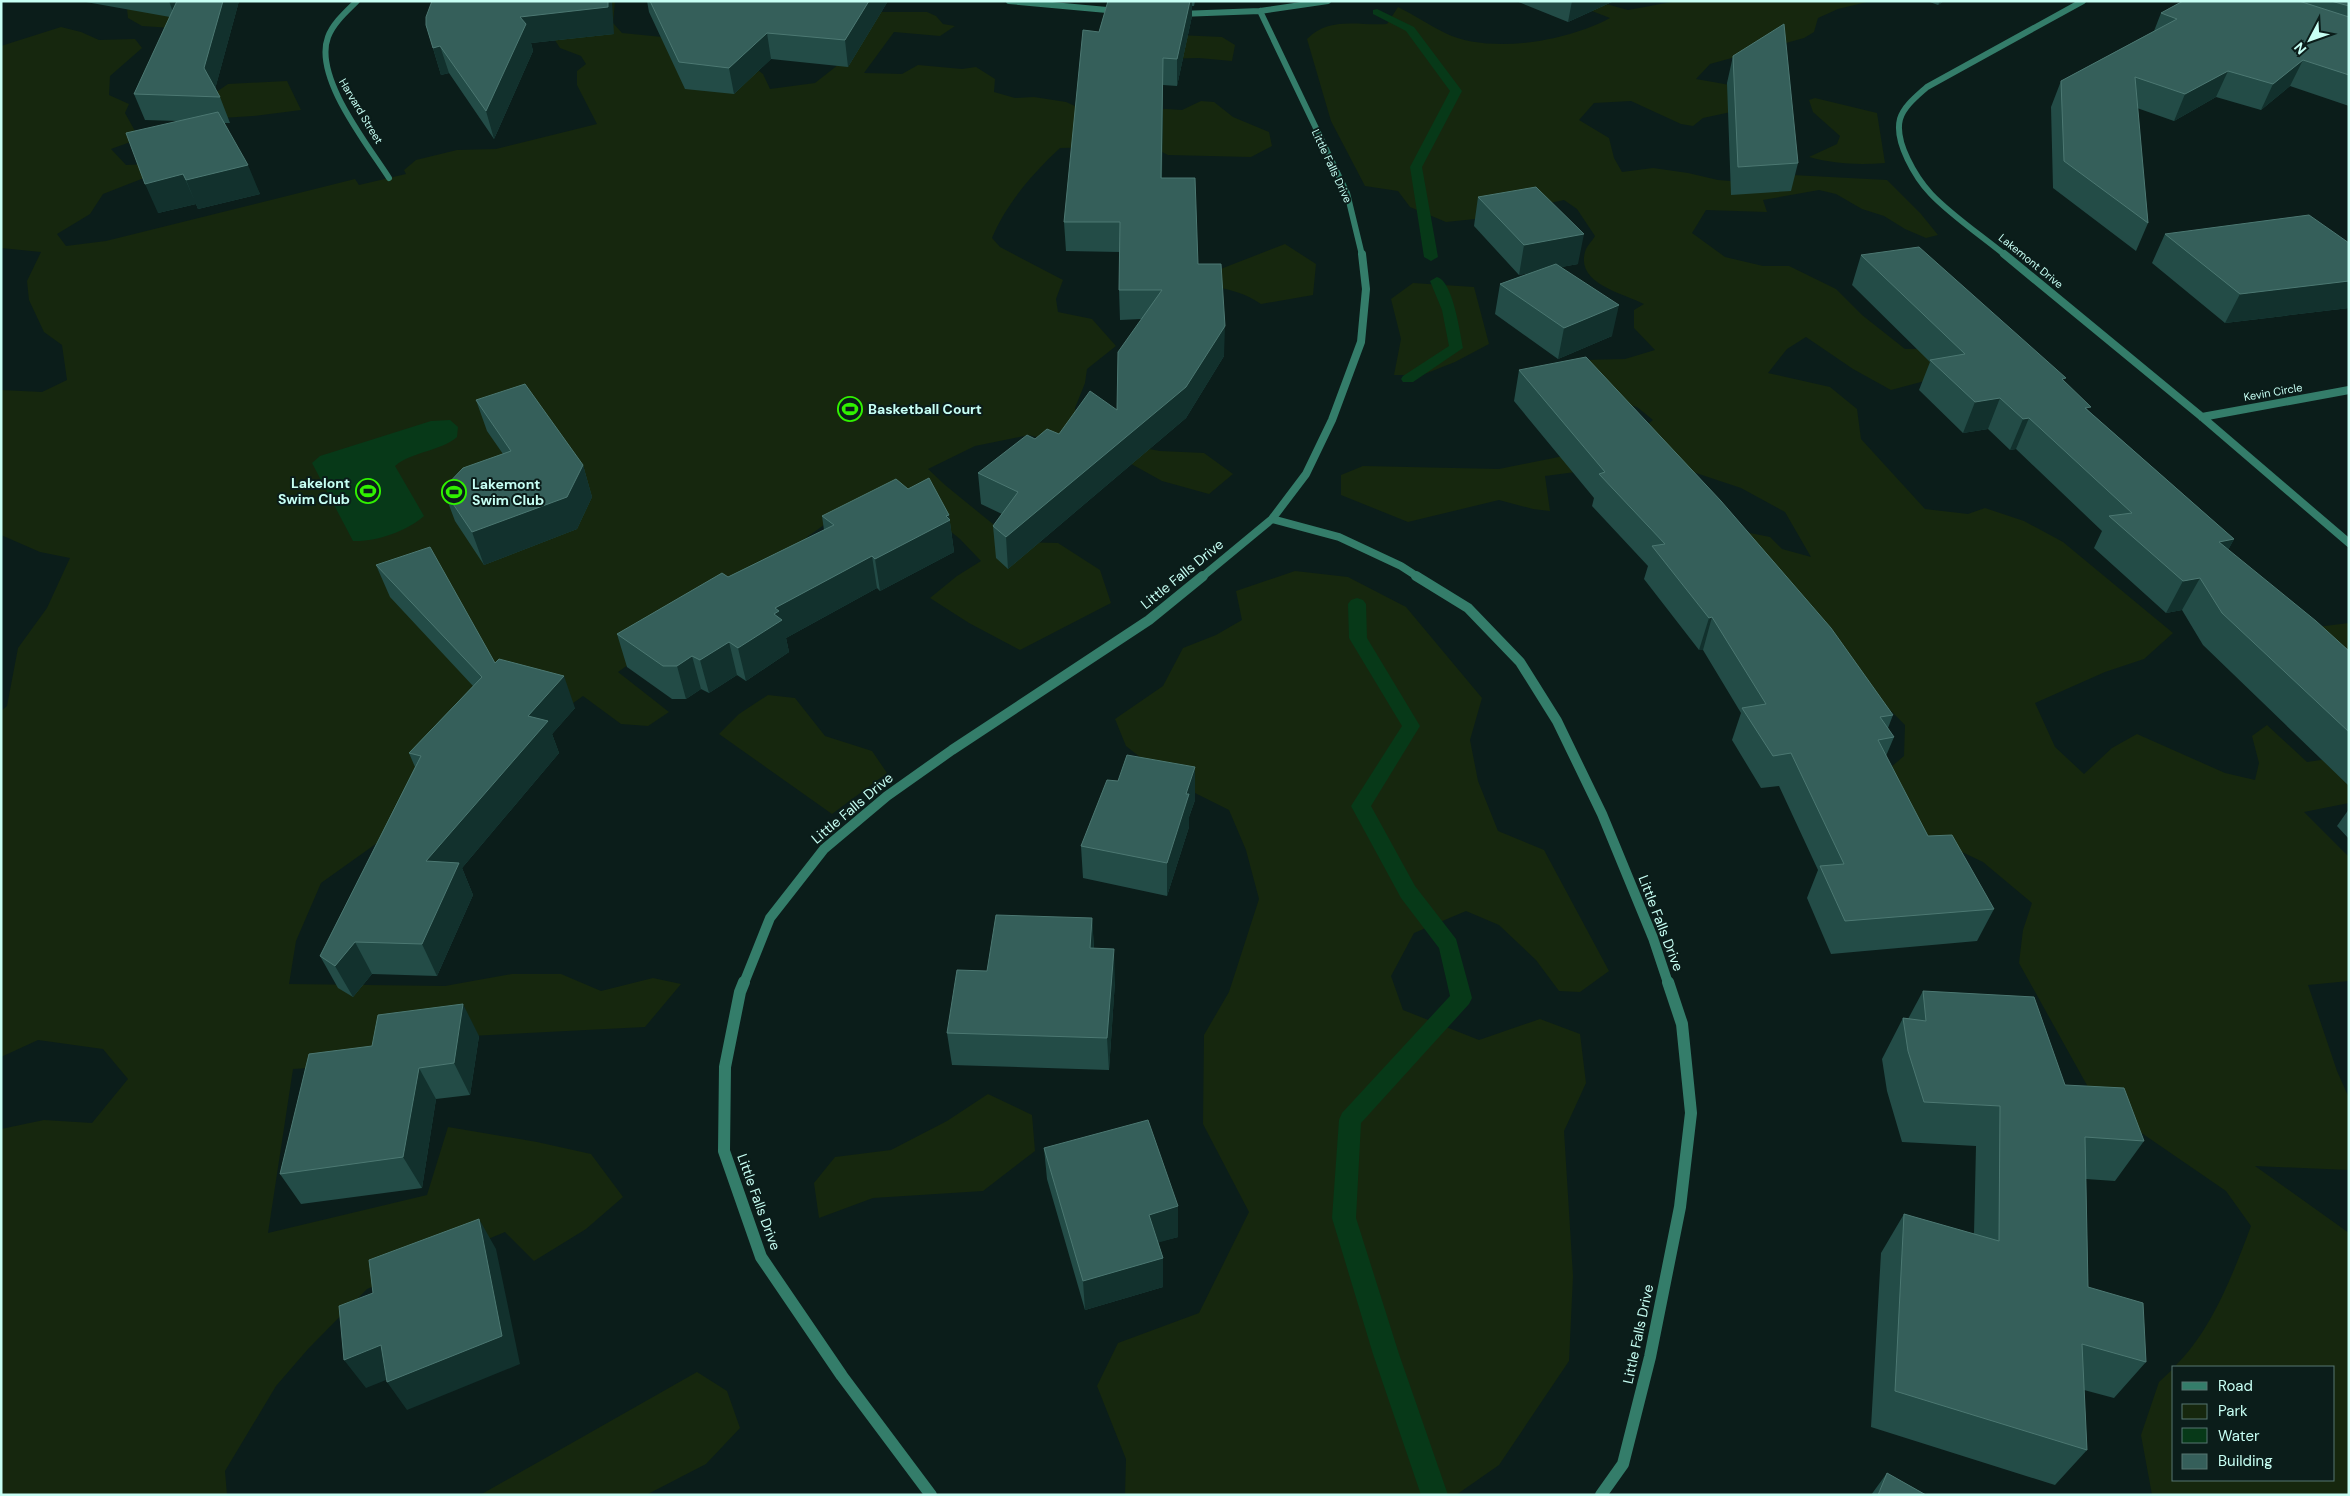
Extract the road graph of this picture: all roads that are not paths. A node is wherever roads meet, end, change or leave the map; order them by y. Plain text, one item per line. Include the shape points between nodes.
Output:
1 (358, 1) edge
2 (1009, 1) edge
3 (1328, 1) edge
4 (2084, 1) edge
5 (1260, 11) junction
6 (1123, 12) edge
7 (1171, 14) edge
8 (390, 178) dead end
9 (2349, 390) edge
10 (2202, 417) junction
11 (1272, 519) junction
12 (2349, 543) edge
13 (930, 1495) edge
14 (1601, 1495) edge

1 - 8 street, Harvard Street via 338,22 328,38 324,54 328,74 339,97
2 - 6 street
3 - 5 street
4 - 10 street, Lakemont Drive via 1927,87 1910,103 1899,121 1900,145 1931,194
5 - 7 street
5 - 11 street, Little Falls Drive via 1347,194 1361,246 1366,289 1361,342 1332,420 1306,474
9 - 10 street, Kevin Circle
10 - 12 street, Lakemont Drive
11 - 13 street, Little Falls Drive via 1149,620 946,754 887,796 824,849 770,918 740,992 725,1067 724,1150 761,1257 842,1376
11 - 14 street, Little Falls Drive via 1339,537 1401,566 1468,608 1520,662 1557,721 1602,814 1653,938 1680,1015 1691,1113 1680,1207 1650,1357 1623,1464

